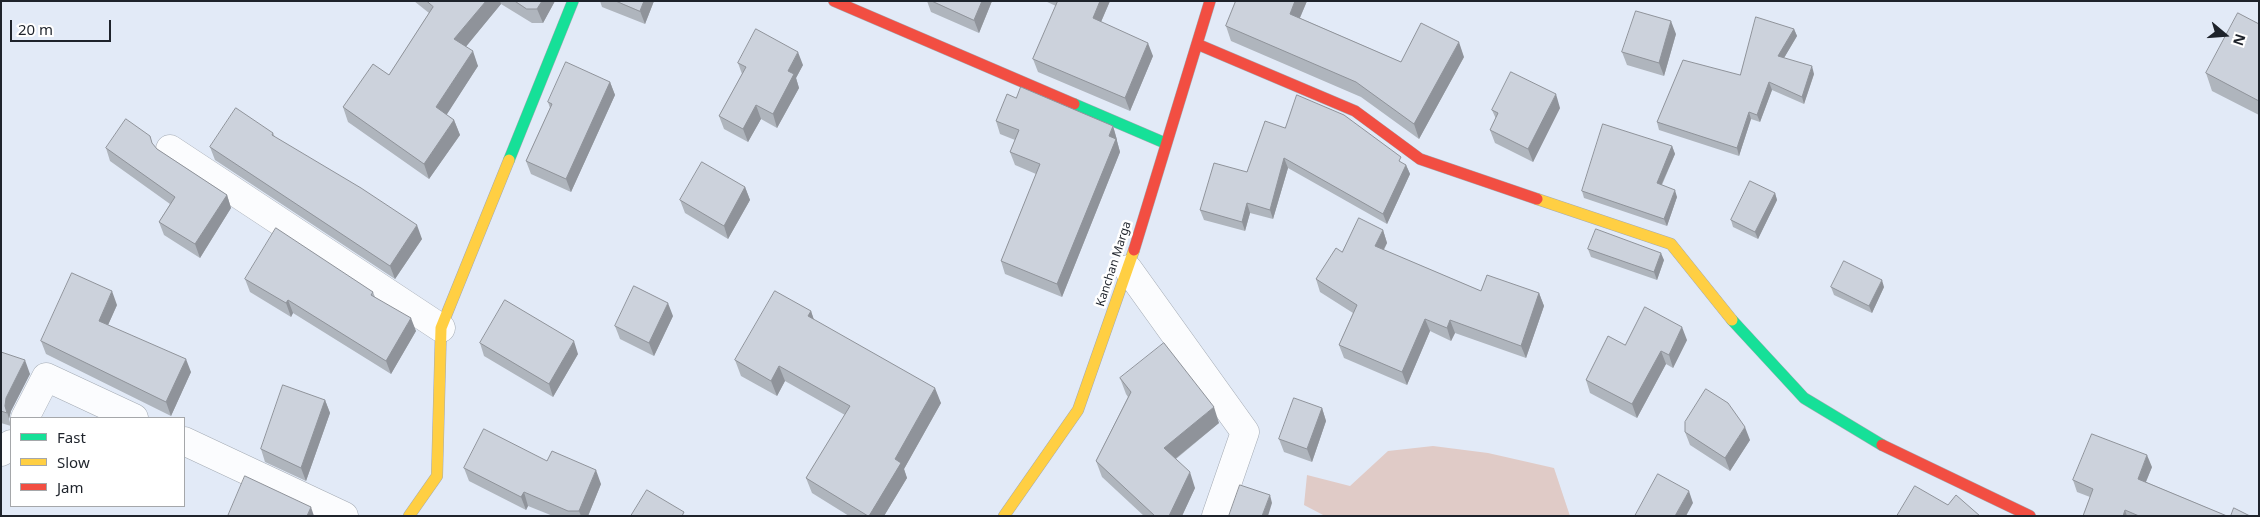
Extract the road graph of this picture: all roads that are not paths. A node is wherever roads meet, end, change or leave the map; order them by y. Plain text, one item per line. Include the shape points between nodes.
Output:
1 (573, 1) edge
2 (834, 1) edge
3 (1210, 1) edge
4 (1197, 44) junction
5 (1165, 143) junction
6 (170, 149) dead end
7 (1128, 269) junction
8 (441, 328) junction
9 (26, 417) edge
10 (132, 417) edge
11 (185, 441) edge
12 (344, 516) edge
13 (409, 516) edge
14 (1004, 516) edge
15 (1216, 516) edge
16 (2030, 516) edge

1 - 8 street
2 - 5 street
3 - 4 street, Kanchan Marga
4 - 5 street, Kanchan Marga
4 - 16 street via 1355,111 1420,159 1671,244 1726,313 1804,398 1896,453
5 - 7 street, Kanchan Marga
6 - 8 street
7 - 14 street, Kanchan Marga via 1078,410
7 - 15 street via 1245,432
8 - 13 street via 437,476
9 - 10 street via 46,377
11 - 12 street

